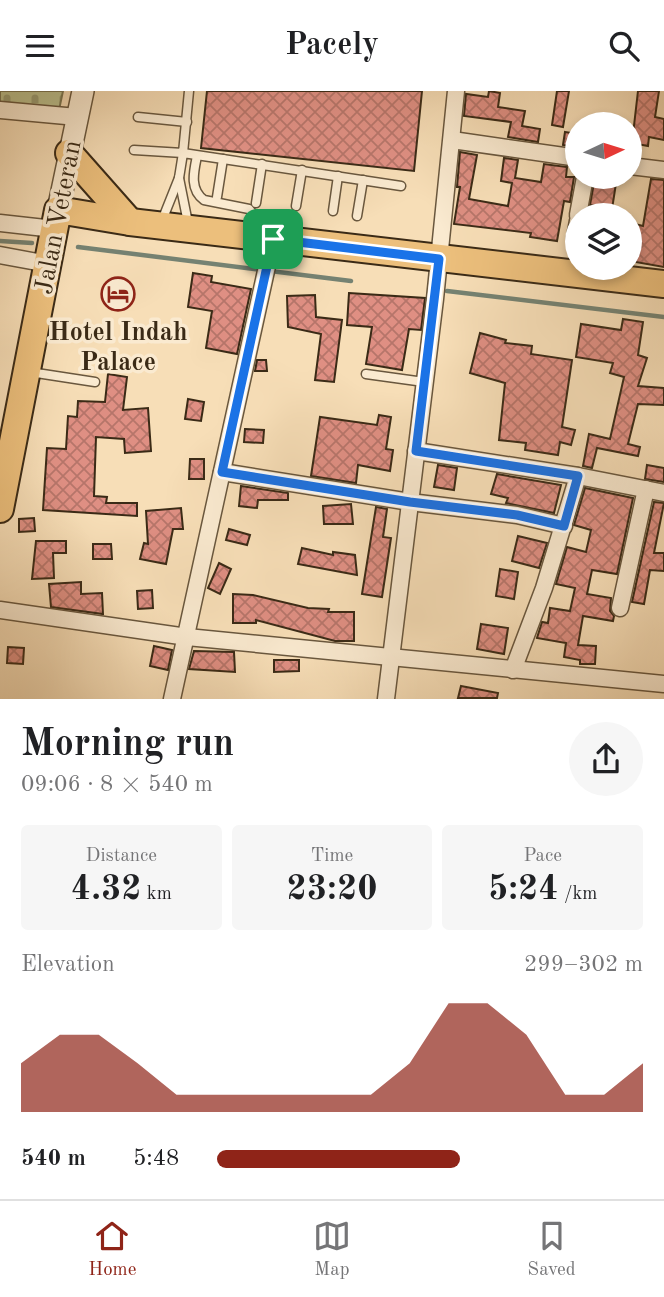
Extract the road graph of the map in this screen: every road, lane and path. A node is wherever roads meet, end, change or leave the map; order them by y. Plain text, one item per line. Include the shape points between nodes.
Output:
1 (83, 91) edge
2 (189, 91) edge
3 (456, 91) edge
4 (0, 110) edge
5 (77, 117) junction
6 (138, 117) dead end
7 (187, 122) junction
8 (452, 140) junction
9 (134, 150) dead end
10 (69, 153) junction
11 (183, 153) junction
12 (197, 156) junction
13 (565, 156) edge
14 (223, 159) junction
15 (262, 164) junction
16 (642, 167) edge
17 (302, 170) junction
18 (664, 170) edge
19 (338, 176) junction
20 (179, 178) junction
21 (363, 180) junction
22 (401, 186) dead end
23 (217, 197) dead end
24 (256, 203) dead end
25 (296, 206) dead end
26 (333, 211) dead end
27 (357, 216) dead end
28 (56, 220) junction
29 (130, 222) junction
30 (0, 223) edge
31 (160, 225) junction
32 (188, 228) junction
33 (272, 242) junction
34 (0, 255) edge
35 (439, 259) junction
36 (48, 264) junction
37 (664, 284) edge
38 (27, 371) junction
39 (366, 374) dead end
40 (95, 382) dead end
41 (424, 382) junction
42 (416, 451) junction
43 (222, 472) junction
44 (578, 476) junction
45 (646, 489) junction
46 (664, 493) edge
47 (410, 502) junction
48 (0, 509) edge
49 (564, 526) junction
50 (620, 608) dead end
51 (0, 610) edge
52 (187, 637) junction
53 (391, 657) junction
54 (513, 670) junction
55 (664, 684) edge
56 (172, 698) edge
57 (386, 698) edge

1 - 5 street, Jalan Veteran
2 - 7 lane
3 - 8 street
4 - 5 street
5 - 10 street, Jalan Veteran
6 - 7 lane
7 - 11 lane
8 - 13 street
8 - 35 street
9 - 11 lane
10 - 28 street, Jalan Veteran
10 - 29 main road
11 - 12 lane
11 - 20 lane
12 - 14 lane
12 - 33 lane via 193,177 198,196 248,209
14 - 15 lane
14 - 23 lane
15 - 17 lane
15 - 24 lane
16 - 18 street
17 - 19 lane
17 - 25 lane
19 - 21 lane
19 - 26 lane
20 - 31 lane
20 - 32 lane
21 - 22 lane
21 - 27 lane
28 - 29 main road
28 - 30 street
28 - 36 main road, Jalan Veteran
29 - 31 main road
31 - 32 main road
32 - 33 main road
33 - 35 main road
33 - 43 street
34 - 36 street
35 - 37 main road
35 - 41 street
36 - 38 main road, Jalan Veteran
38 - 40 lane
38 - 48 main road, Jalan Veteran
39 - 41 lane
41 - 42 street
42 - 44 street
42 - 47 street
43 - 47 street
43 - 52 street
44 - 45 street
44 - 49 street
45 - 46 street
45 - 50 street
47 - 49 street via 517,515
47 - 53 street
49 - 54 street
51 - 52 street
52 - 53 street
52 - 56 street
53 - 54 street
53 - 57 street
54 - 55 street

